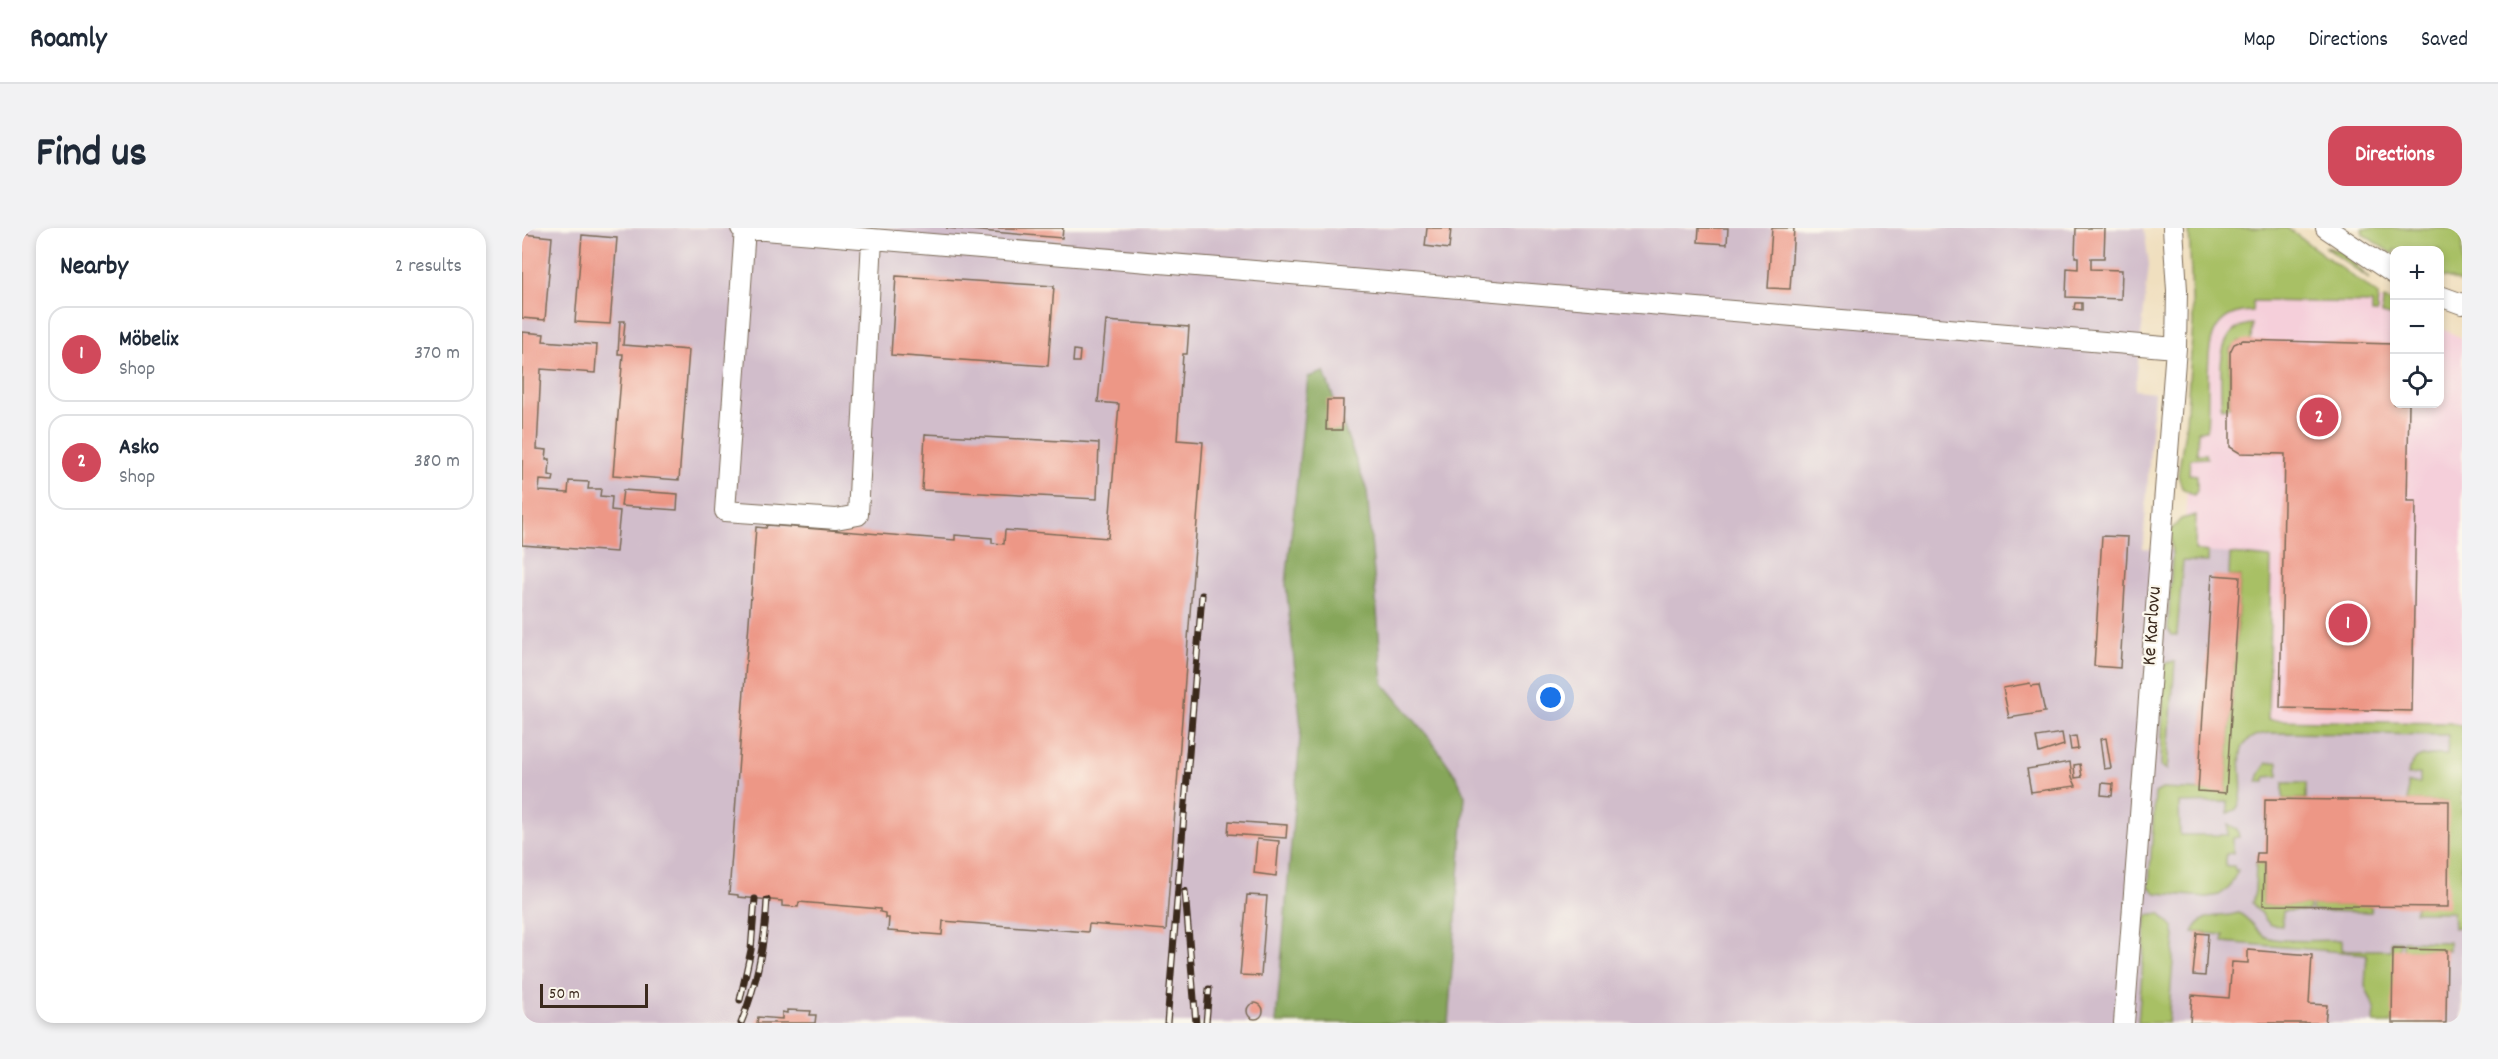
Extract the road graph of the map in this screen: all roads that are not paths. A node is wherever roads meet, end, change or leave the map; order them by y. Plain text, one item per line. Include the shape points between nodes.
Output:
1 (744, 228) edge
2 (2174, 228) edge
3 (2326, 228) edge
4 (872, 239) junction
5 (2390, 271) edge
6 (2444, 298) edge
7 (2462, 304) edge
8 (2176, 348) junction
9 (2124, 1023) edge

1 - 4 street
1 - 4 street via 725,511 836,519 858,515
2 - 8 street, Ke Karlovu
3 - 5 street
4 - 8 street
6 - 7 street
8 - 9 street, Ke Karlovu

